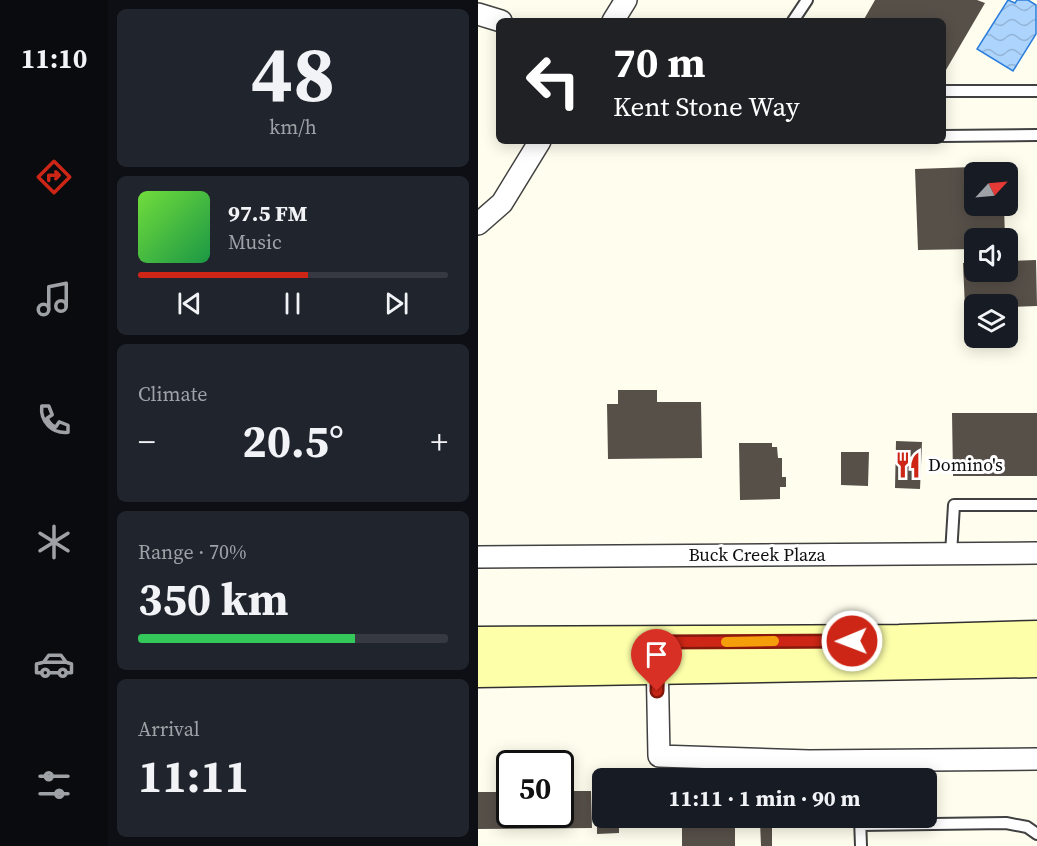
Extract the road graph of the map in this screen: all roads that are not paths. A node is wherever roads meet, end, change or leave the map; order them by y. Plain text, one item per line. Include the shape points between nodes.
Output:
1 (626, 0) edge
2 (807, 0) edge
3 (478, 14) edge
4 (615, 18) edge
5 (795, 18) edge
6 (496, 19) edge
7 (946, 91) edge
8 (1036, 91) edge
9 (1036, 135) edge
10 (946, 136) edge
11 (538, 144) edge
12 (478, 224) edge
13 (1036, 505) edge
14 (1036, 553) edge
15 (951, 554) junction
16 (478, 557) edge
17 (1036, 636) edge
18 (478, 642) edge
19 (657, 655) junction
20 (1036, 662) edge
21 (478, 672) edge
22 (1036, 759) edge
23 (844, 768) edge
24 (877, 768) edge
25 (937, 822) edge
26 (860, 828) edge
27 (1036, 834) edge
28 (861, 846) edge

1 - 4 street
2 - 5 lane
3 - 6 street
7 - 8 lane
9 - 10 lane
11 - 12 street via 502,203
13 - 15 lane via 954,505
14 - 15 street, Buck Creek Plaza
15 - 16 street, Buck Creek Plaza
17 - 19 main road
18 - 19 main road
19 - 20 main road
19 - 21 main road
19 - 23 street via 659,756
22 - 24 street
25 - 27 lane via 1006,823 1027,827
26 - 28 lane

